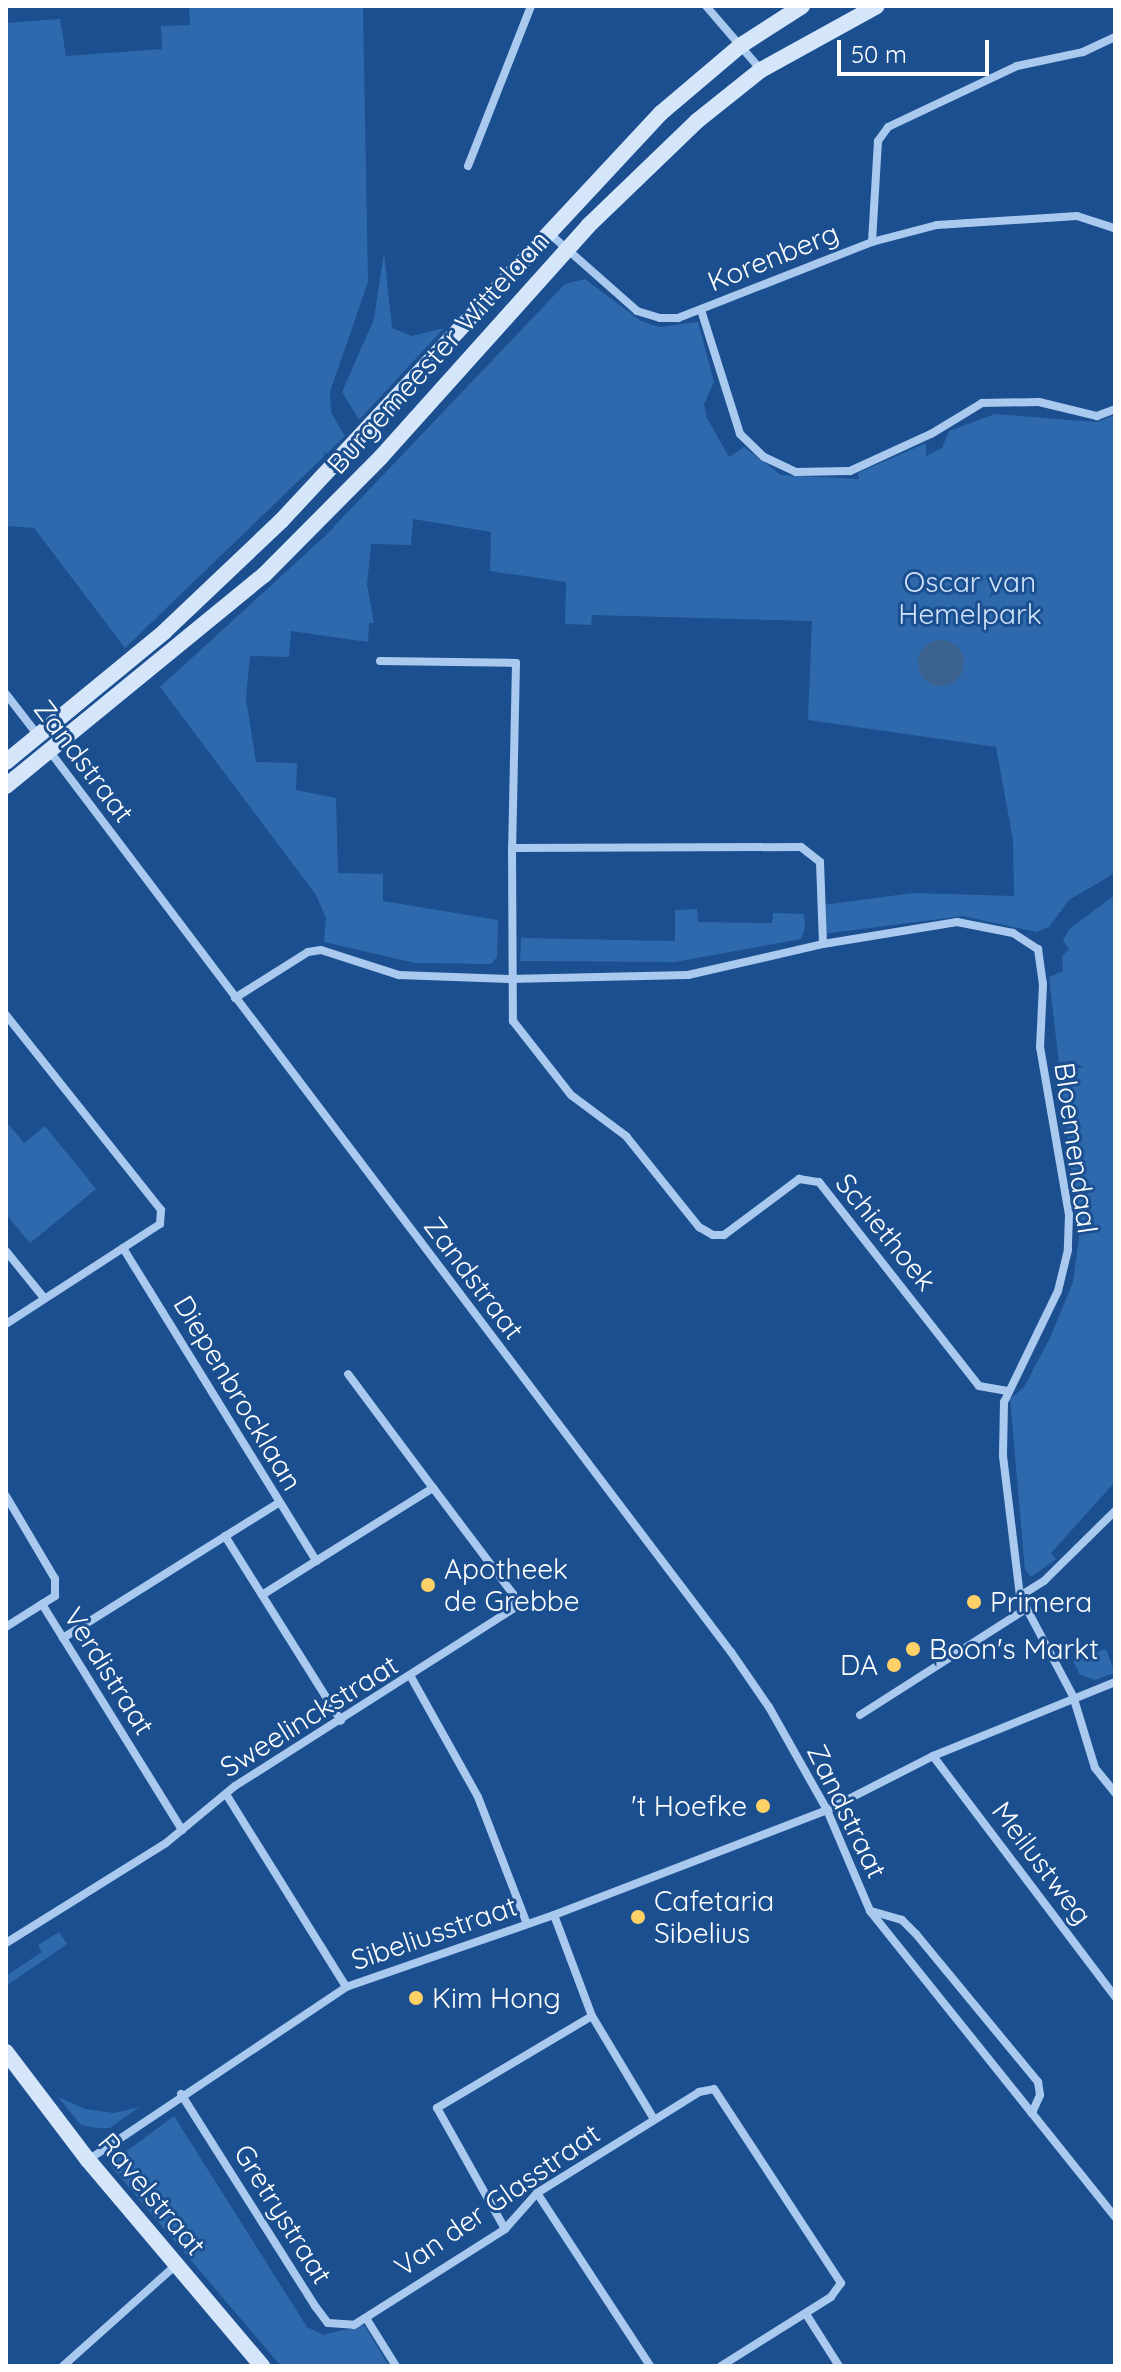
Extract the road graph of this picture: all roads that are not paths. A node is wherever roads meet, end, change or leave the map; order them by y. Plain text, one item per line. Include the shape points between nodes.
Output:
1 (531, 6) edge
2 (706, 6) edge
3 (802, 6) edge
4 (877, 6) edge
5 (1115, 37) edge
6 (740, 46) junction
7 (761, 70) junction
8 (468, 166) dead end
9 (1115, 228) edge
10 (550, 234) junction
11 (872, 242) junction
12 (567, 250) junction
13 (701, 310) junction
14 (1115, 409) edge
15 (380, 661) dead end
16 (6, 694) edge
17 (38, 736) junction
18 (50, 752) junction
19 (6, 762) edge
20 (6, 786) edge
21 (512, 848) junction
22 (823, 944) junction
23 (509, 979) junction
24 (235, 998) junction
25 (6, 1015) edge
26 (123, 1248) junction
27 (6, 1251) edge
28 (44, 1298) junction
29 (6, 1324) edge
30 (348, 1374) dead end
31 (1008, 1391) junction
32 (433, 1488) junction
33 (6, 1496) edge
34 (278, 1503) junction
35 (1115, 1511) edge
36 (225, 1536) junction
37 (316, 1561) junction
38 (262, 1595) junction
39 (1020, 1596) junction
40 (42, 1604) junction
41 (1027, 1608) junction
42 (6, 1627) edge
43 (63, 1638) junction
44 (411, 1677) junction
45 (1115, 1682) edge
46 (1073, 1696) junction
47 (860, 1715) dead end
48 (341, 1721) junction
49 (933, 1756) junction
50 (1115, 1793) edge
51 (226, 1794) junction
52 (827, 1810) junction
53 (182, 1830) junction
54 (870, 1911) junction
55 (554, 1915) junction
56 (527, 1924) junction
57 (6, 1943) edge
58 (346, 1987) junction
59 (1115, 1997) edge
60 (592, 2016) junction
61 (6, 2052) edge
62 (181, 2094) junction
63 (1032, 2113) junction
64 (654, 2119) junction
65 (88, 2160) junction
66 (537, 2193) junction
67 (1115, 2217) edge
68 (505, 2229) junction
69 (177, 2265) junction
70 (806, 2314) junction
71 (366, 2318) junction
72 (63, 2366) edge
73 (262, 2366) edge
74 (396, 2366) edge
75 (650, 2366) edge
76 (721, 2366) edge
77 (839, 2366) edge

1 - 8 street
2 - 6 street
3 - 6 street, Burgemeester Wittelaan
4 - 7 street, Burgemeester Wittelaan
5 - 11 street, Korenberg via 1083,52 1017,66 888,127 878,141
6 - 7 street
6 - 10 street, Burgemeester Wittelaan via 661,113
7 - 12 street, Burgemeester Wittelaan via 697,121
9 - 11 street via 1077,216 1042,218 937,225
10 - 12 street, Korenberg
10 - 17 street, Burgemeester Wittelaan via 362,440 252,550 164,632
11 - 13 street, Korenberg
12 - 13 street, Korenberg via 637,311 678,318
12 - 18 street, Burgemeester Wittelaan via 381,457 264,575
13 - 14 street via 740,434 764,457 796,472 850,471 931,434 982,403 1011,399 1097,416
15 - 21 street via 516,663
16 - 17 street, Zandstraat
17 - 18 street, Zandstraat
17 - 19 street, Burgemeester Wittelaan
18 - 20 street, Burgemeester Wittelaan
18 - 24 street, Zandstraat
21 - 22 street via 801,847 820,862
21 - 23 street
22 - 23 street, Bloemendaal via 688,975
22 - 31 street, Bloemendaal via 957,922 1013,933 1038,949 1043,984 1040,1047 1069,1215 1068,1250 1058,1291
23 - 24 street, Bloemendaal via 399,975 321,950 308,952
23 - 31 street, Schiethoek via 513,1021 571,1095 646,1157 699,1227 724,1235 799,1179 819,1182 979,1386
24 - 52 street, Zandstraat via 731,1652
25 - 26 street via 161,1210 160,1224
26 - 28 street
26 - 34 street, Diepenbrocklaan
27 - 28 street
28 - 29 street
30 - 32 street
31 - 39 street, Bloemendaal via 1003,1456
32 - 37 street
32 - 44 street, Sweelinckstraat via 513,1594 514,1608
33 - 40 street, Verdistraat via 55,1579 55,1596
34 - 36 street
34 - 37 street, Diepenbrocklaan
35 - 39 street via 1044,1581
36 - 38 street
36 - 43 street
37 - 38 street
38 - 48 street
39 - 41 street, Bloemendaal
40 - 42 street
40 - 43 street, Verdistraat
41 - 46 street, Bloemendaal
41 - 47 street
43 - 53 street, Verdistraat
44 - 48 street, Sweelinckstraat
44 - 56 street via 478,1797
45 - 46 street
46 - 49 street
46 - 50 street, Bloemendaal via 1095,1768
48 - 51 street, Sweelinckstraat
49 - 52 street
49 - 59 street, Meilustweg
51 - 53 street, Sweelinckstraat
51 - 58 street
52 - 54 street, Zandstraat
52 - 55 street, Sibeliusstraat
53 - 57 street, Sweelinckstraat
54 - 63 street, Zandstraat
54 - 63 street, Zandstraat via 902,1920 916,1934 1038,2082 1040,2095
55 - 56 street, Sibeliusstraat
55 - 60 street
56 - 58 street, Sibeliusstraat
58 - 62 street, Sibeliusstraat
60 - 64 street
60 - 68 street via 437,2108
61 - 65 street, Ravelstraat
62 - 65 street, Sibeliusstraat
62 - 71 street, Gretrystraat via 328,2323 354,2325
63 - 67 street, Zandstraat
64 - 66 street, Van der Glasstraat
64 - 70 street, Van der Glasstraat via 699,2092 714,2089 841,2283
65 - 69 street, Ravelstraat
66 - 68 street, Van der Glasstraat
66 - 75 street
68 - 71 street, Van der Glasstraat
69 - 72 street
69 - 73 street, Ravelstraat
70 - 76 street
70 - 77 street
71 - 74 street

